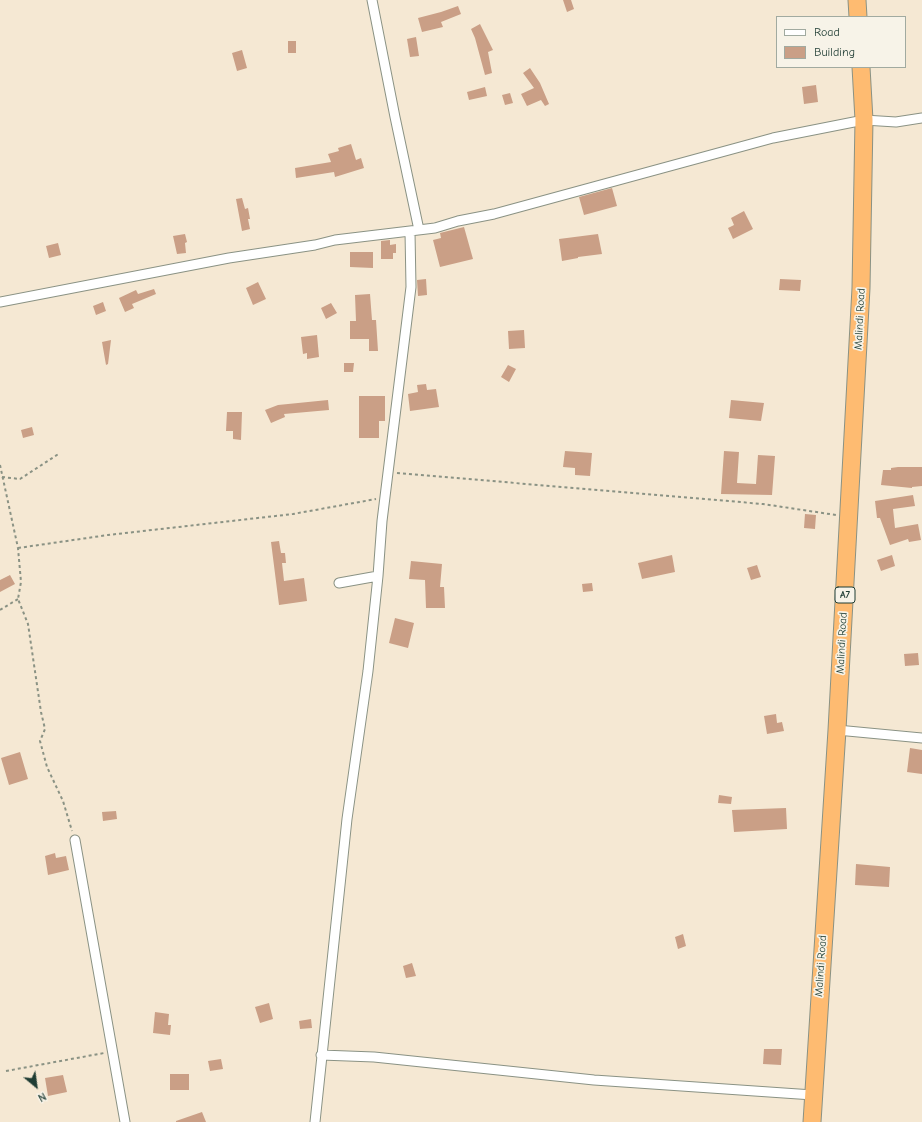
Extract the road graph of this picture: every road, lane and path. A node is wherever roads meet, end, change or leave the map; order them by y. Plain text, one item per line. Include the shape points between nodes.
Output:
1 (372, 0) edge
2 (857, 0) edge
3 (858, 16) edge
4 (861, 68) edge
5 (922, 118) edge
6 (864, 120) junction
7 (415, 231) junction
8 (0, 302) edge
9 (60, 453) dead end
10 (0, 465) edge
11 (389, 472) junction
12 (2, 477) junction
13 (385, 498) junction
14 (850, 517) junction
15 (18, 548) junction
16 (378, 576) junction
17 (339, 583) dead end
18 (18, 599) junction
19 (0, 610) edge
20 (837, 730) junction
21 (922, 738) edge
22 (75, 840) joint
23 (113, 1052) junction
24 (321, 1055) junction
25 (6, 1071) dead end
26 (813, 1095) junction
27 (125, 1122) edge
28 (315, 1122) edge
29 (812, 1122) edge

1 - 7 street
2 - 3 highway
4 - 6 highway, Malindi Road / A7
5 - 6 street via 896,122
6 - 7 street via 773,138 494,214
6 - 14 highway, Malindi Road / A7 via 861,288
7 - 8 street via 335,240
7 - 11 street via 411,287 390,446
9 - 12 path via 20,478
10 - 12 path
11 - 13 street
11 - 14 path via 763,504
12 - 15 path
13 - 15 path via 293,514
13 - 16 street
14 - 20 highway, Malindi Road / A7
15 - 18 path via 21,582
16 - 17 street
16 - 24 street via 365,696 347,819
18 - 19 path
18 - 22 path via 28,624 37,694 45,730 40,740 47,767 63,801
20 - 21 street
20 - 26 highway, Malindi Road / A7
22 - 23 street
23 - 25 path
23 - 27 street
24 - 26 street via 374,1057 594,1080
24 - 28 street
26 - 29 highway, Malindi Road / A7

